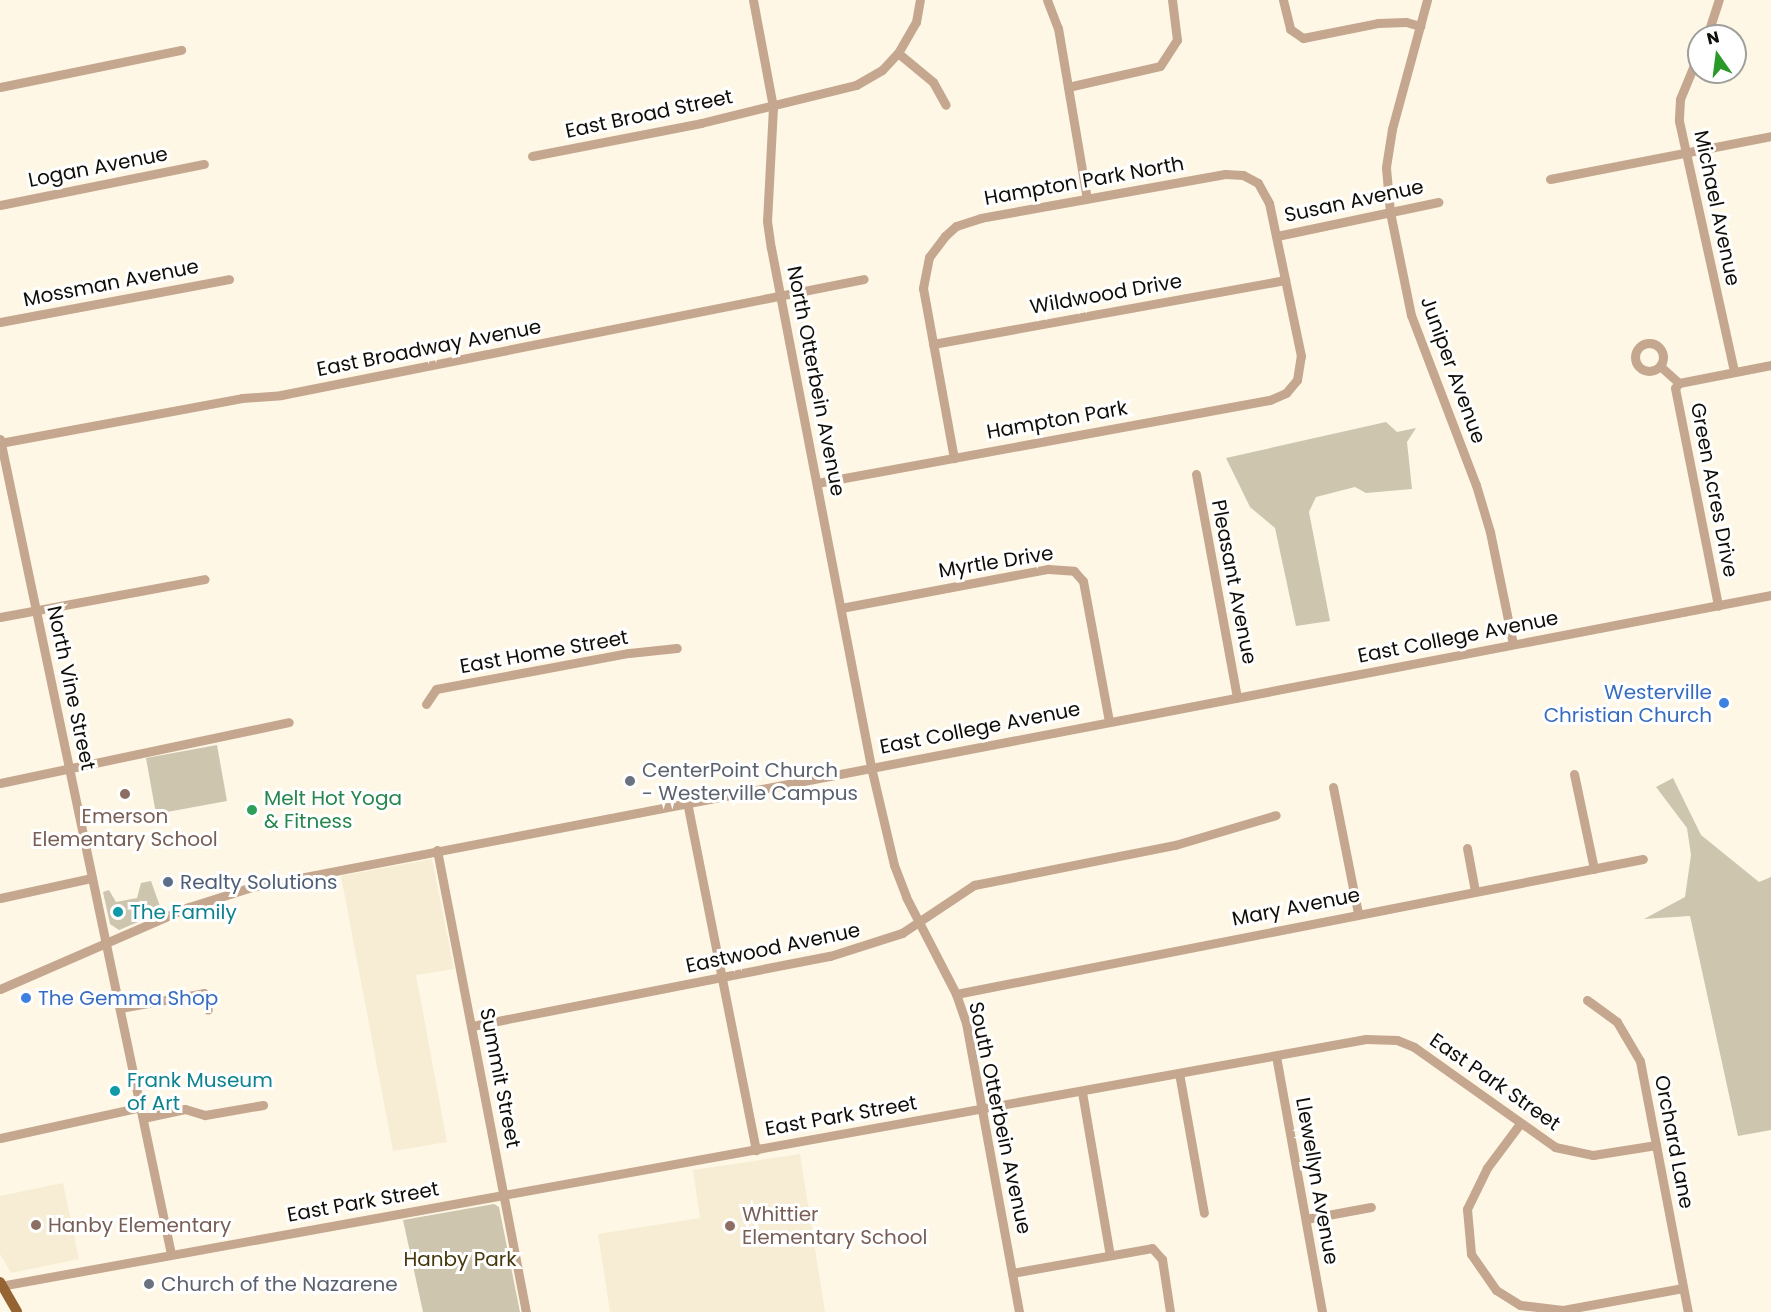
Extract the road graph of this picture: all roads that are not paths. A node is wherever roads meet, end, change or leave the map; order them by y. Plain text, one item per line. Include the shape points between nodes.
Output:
1 (753, 0) edge
2 (920, 0) edge
3 (1047, 0) edge
4 (1172, 0) edge
5 (1283, 0) edge
6 (1427, 0) edge
7 (1719, 0) edge
8 (1711, 24) edge
9 (1420, 26) junction
10 (181, 50) dead end
11 (898, 53) junction
12 (1687, 82) edge
13 (0, 87) edge
14 (1068, 87) junction
15 (946, 105) dead end
16 (773, 106) junction
17 (1771, 136) edge
18 (1686, 153) junction
19 (532, 156) dead end
20 (204, 164) dead end
21 (1550, 178) dead end
22 (1087, 199) junction
23 (1438, 202) dead end
24 (0, 205) edge
25 (1390, 212) junction
26 (1277, 236) junction
27 (229, 279) dead end
28 (864, 279) dead end
29 (1285, 280) junction
30 (782, 297) junction
31 (0, 322) edge
32 (933, 344) junction
33 (1771, 365) edge
34 (1660, 366) dead end
35 (1734, 372) junction
36 (1679, 383) junction
37 (0, 442) edge
38 (954, 458) junction
39 (1196, 474) dead end
40 (817, 483) junction
41 (205, 579) dead end
42 (1771, 595) edge
43 (1718, 606) junction
44 (841, 608) junction
45 (36, 610) junction
46 (0, 617) edge
47 (1512, 644) junction
48 (677, 648) dead end
49 (1237, 697) junction
50 (426, 704) dead end
51 (1109, 721) junction
52 (289, 722) dead end
53 (871, 767) junction
54 (69, 769) junction
55 (1574, 774) dead end
56 (0, 783) edge
57 (1333, 787) dead end
58 (687, 802) junction
59 (1276, 814) dead end
60 (1467, 848) dead end
61 (437, 850) junction
62 (1643, 859) dead end
63 (1594, 869) junction
64 (92, 878) junction
65 (1475, 891) junction
66 (0, 897) edge
67 (1358, 913) junction
68 (919, 922) junction
69 (106, 943) junction
70 (721, 979) junction
71 (0, 989) edge
72 (956, 994) junction
73 (1587, 1000) dead end
74 (120, 1008) junction
75 (208, 1010) dead end
76 (472, 1026) junction
77 (1276, 1056) junction
78 (1179, 1073) junction
79 (1082, 1092) junction
80 (263, 1105) dead end
81 (141, 1107) junction
82 (984, 1109) junction
83 (143, 1118) junction
84 (1519, 1125) junction
85 (0, 1137) edge
86 (1656, 1145) junction
87 (756, 1150) junction
88 (504, 1195) junction
89 (1371, 1207) dead end
90 (1204, 1213) dead end
91 (1306, 1219) junction
92 (171, 1254) junction
93 (1110, 1255) junction
94 (1012, 1273) junction
95 (1, 1285) edge
96 (1683, 1288) junction
97 (17, 1312) edge
98 (526, 1312) edge
99 (1019, 1312) edge
100 (1170, 1312) edge
101 (1322, 1312) edge
102 (1688, 1312) edge

1 - 16 street, North Otterbein Avenue
2 - 11 street, East Broad Street via 916,21
3 - 14 street via 1058,28
4 - 14 street via 1177,40 1160,66
5 - 9 street via 1295,35 1311,38 1378,23
6 - 9 street, Juniper Avenue
7 - 8 street
9 - 25 street, Juniper Avenue via 1388,158
10 - 13 street
11 - 15 street via 933,82
11 - 16 street, East Broad Street via 882,70 856,85
12 - 18 street, Michael Avenue via 1680,99 1679,121
14 - 22 street
16 - 19 street, East Broad Street
16 - 30 street, North Otterbein Avenue via 767,221
17 - 18 street
18 - 21 street
18 - 35 street, Michael Avenue
20 - 24 street, Logan Avenue
22 - 26 street, Hampton Park North via 1225,174 1244,175 1258,183 1268,199
22 - 32 street, Hampton Park North via 970,220 945,236 929,257 923,288
23 - 25 street, Susan Avenue
25 - 26 street, Susan Avenue
25 - 47 street, Juniper Avenue via 1411,315 1485,513
26 - 29 street
27 - 31 street, Mossman Avenue
28 - 30 street, East Broadway Avenue
29 - 32 street, Wildwood Drive
29 - 38 street, Hampton Park via 1301,356 1297,380 1286,393 1270,400
30 - 37 street, East Broadway Avenue via 281,395 242,398
30 - 40 street, North Otterbein Avenue
32 - 38 street
33 - 35 street
34 - 36 street
35 - 36 street
36 - 43 street, Green Acres Drive via 1675,388
37 - 45 street, North Vine Street
38 - 40 street, Hampton Park
39 - 49 street, Pleasant Avenue
40 - 44 street, North Otterbein Avenue
41 - 45 street
42 - 43 street, East College Avenue
43 - 47 street, East College Avenue
44 - 51 street, Myrtle Drive via 1048,569 1074,571 1083,581
44 - 53 street, North Otterbein Avenue
45 - 46 street
45 - 54 street, North Vine Street
47 - 49 street, East College Avenue
48 - 50 street, East Home Street via 628,653 436,689
49 - 51 street, East College Avenue
51 - 53 street, East College Avenue
52 - 54 street
53 - 58 street, East College Avenue
53 - 68 street, South Otterbein Avenue via 894,865
54 - 56 street
54 - 64 street, North Vine Street
55 - 63 street
57 - 67 street
58 - 61 street, East College Avenue
58 - 70 street
59 - 68 street, Eastwood Avenue via 1175,845 990,880 974,885
60 - 65 street
61 - 69 street, East College Avenue via 226,893
61 - 76 street, Summit Street
62 - 63 street, Mary Avenue
63 - 65 street, Mary Avenue
64 - 66 street
64 - 69 street, North Vine Street
65 - 67 street, Mary Avenue
67 - 72 street, Mary Avenue
68 - 70 street, Eastwood Avenue via 874,944
68 - 72 street, South Otterbein Avenue
69 - 71 street, East College Avenue
69 - 74 street, North Vine Street
70 - 76 street, Eastwood Avenue
70 - 87 street
72 - 82 street, South Otterbein Avenue
73 - 86 street, Orchard Lane via 1617,1022 1640,1061
74 - 75 street via 204,993
74 - 81 street, North Vine Street
76 - 88 street, Summit Street
77 - 78 street, East Park Street
77 - 84 street, East Park Street via 1366,1039 1397,1040 1429,1057
77 - 91 street, Llewellyn Avenue
78 - 79 street, East Park Street
78 - 90 street
79 - 82 street, East Park Street
79 - 93 street
80 - 83 street via 205,1115 185,1109
81 - 83 street, North Vine Street
81 - 85 street
82 - 87 street, East Park Street
82 - 94 street, South Otterbein Avenue
83 - 92 street, North Vine Street
84 - 86 street, East Park Street via 1545,1142 1579,1153 1605,1154
84 - 96 street via 1487,1168 1467,1209 1471,1254 1496,1290 1520,1305 1563,1310
86 - 96 street, Orchard Lane
87 - 88 street, East Park Street
88 - 92 street, East Park Street
88 - 98 street, Summit Street
89 - 91 street
91 - 101 street, Llewellyn Avenue
92 - 95 street, East Park Street
93 - 94 street
93 - 100 street via 1146,1248 1157,1250
94 - 99 street, South Otterbein Avenue
95 - 97 main road
96 - 102 street, Orchard Lane

